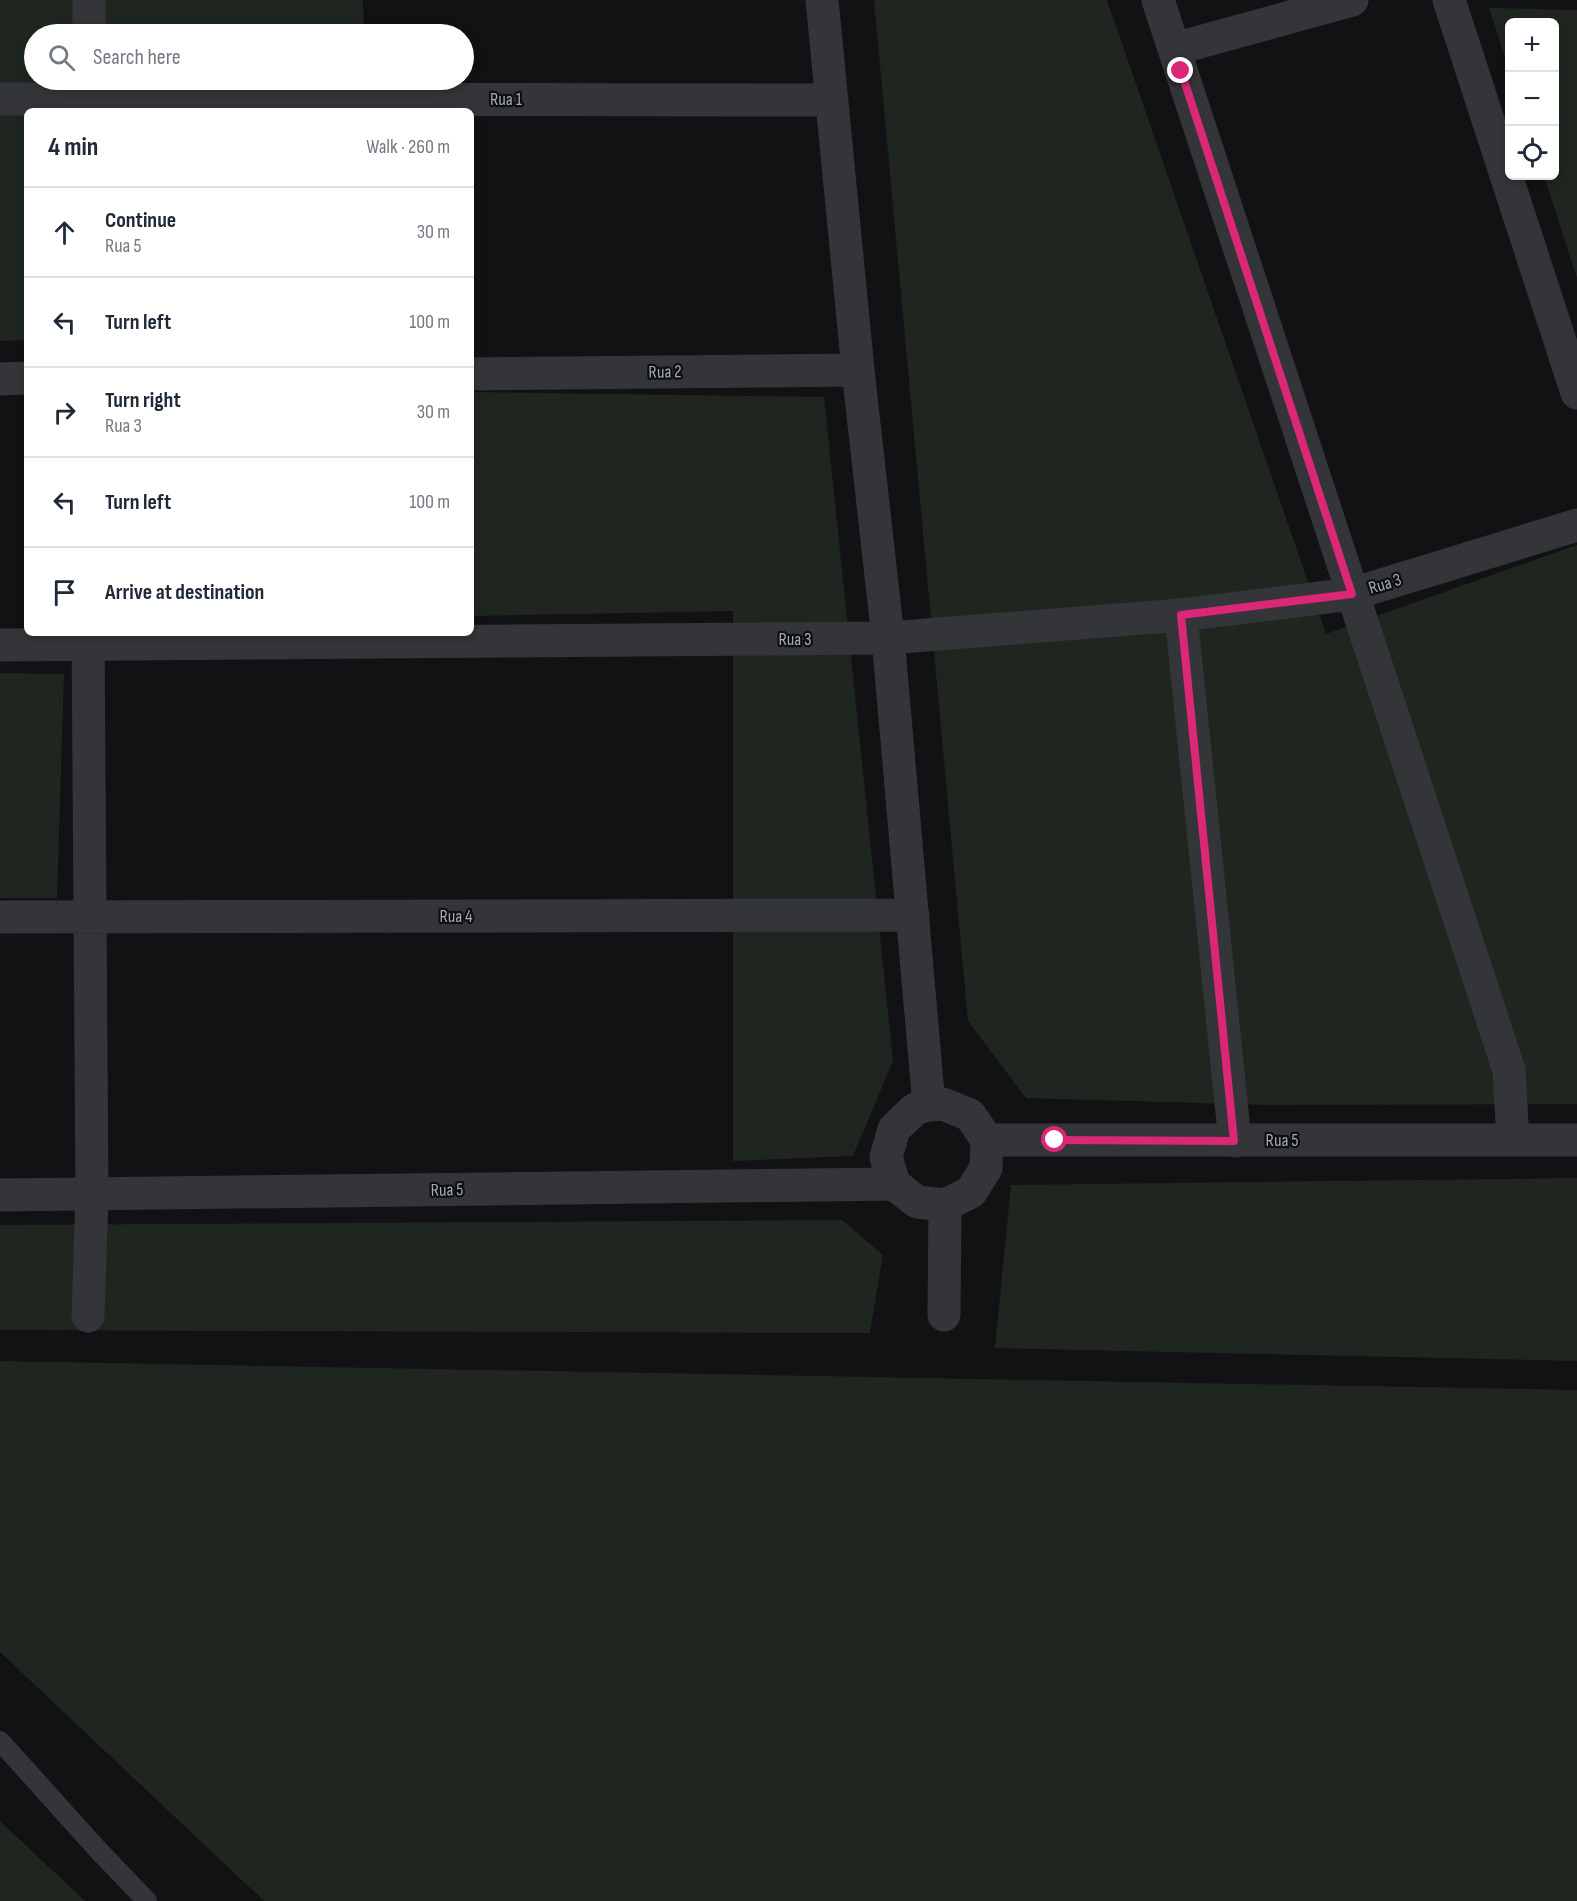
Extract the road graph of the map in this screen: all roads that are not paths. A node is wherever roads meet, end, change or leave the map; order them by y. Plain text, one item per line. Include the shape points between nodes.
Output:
1 (89, 0) edge
2 (822, 0) edge
3 (1158, 0) edge
4 (1352, 0) edge
5 (1449, 0) edge
6 (90, 24) edge
7 (1174, 49) junction
8 (91, 96) edge
9 (0, 99) edge
10 (832, 100) junction
11 (858, 370) junction
12 (474, 374) edge
13 (0, 378) edge
14 (24, 378) edge
15 (1577, 393) edge
16 (1577, 525) edge
17 (1352, 594) junction
18 (1181, 615) junction
19 (88, 639) edge
20 (888, 639) junction
21 (0, 645) edge
22 (913, 915) junction
23 (0, 917) edge
24 (90, 918) junction
25 (929, 1105) junction
26 (987, 1140) junction
27 (1512, 1140) junction
28 (1577, 1140) edge
29 (1234, 1141) junction
30 (894, 1184) junction
31 (0, 1195) edge
32 (92, 1195) junction
33 (945, 1205) junction
34 (88, 1316) dead end
35 (944, 1316) dead end
36 (0, 1741) edge
37 (147, 1901) edge

1 - 6 street
2 - 10 street
3 - 7 street
4 - 7 street
5 - 15 street
7 - 17 street
8 - 9 street, Rua 1
8 - 10 street, Rua 1
10 - 11 street
11 - 12 street, Rua 2
11 - 20 street
13 - 14 street
16 - 17 street, Rua 3
17 - 18 street, Rua 3
17 - 27 street via 1509,1070
18 - 20 street, Rua 3
18 - 29 street
19 - 20 street, Rua 3
19 - 21 street, Rua 3
19 - 24 street
20 - 22 street
22 - 24 street, Rua 4
22 - 25 street
23 - 24 street, Rua 4
24 - 32 street
25 - 26 street via 943,1104 970,1115
25 - 30 street via 915,1110 894,1129 886,1156
26 - 29 street, Rua 5
26 - 33 street via 986,1168 971,1192
27 - 28 street, Rua 5
27 - 29 street, Rua 5
30 - 32 street, Rua 5
30 - 33 street via 917,1202
31 - 32 street, Rua 5
32 - 34 street
33 - 35 street
36 - 37 lane

